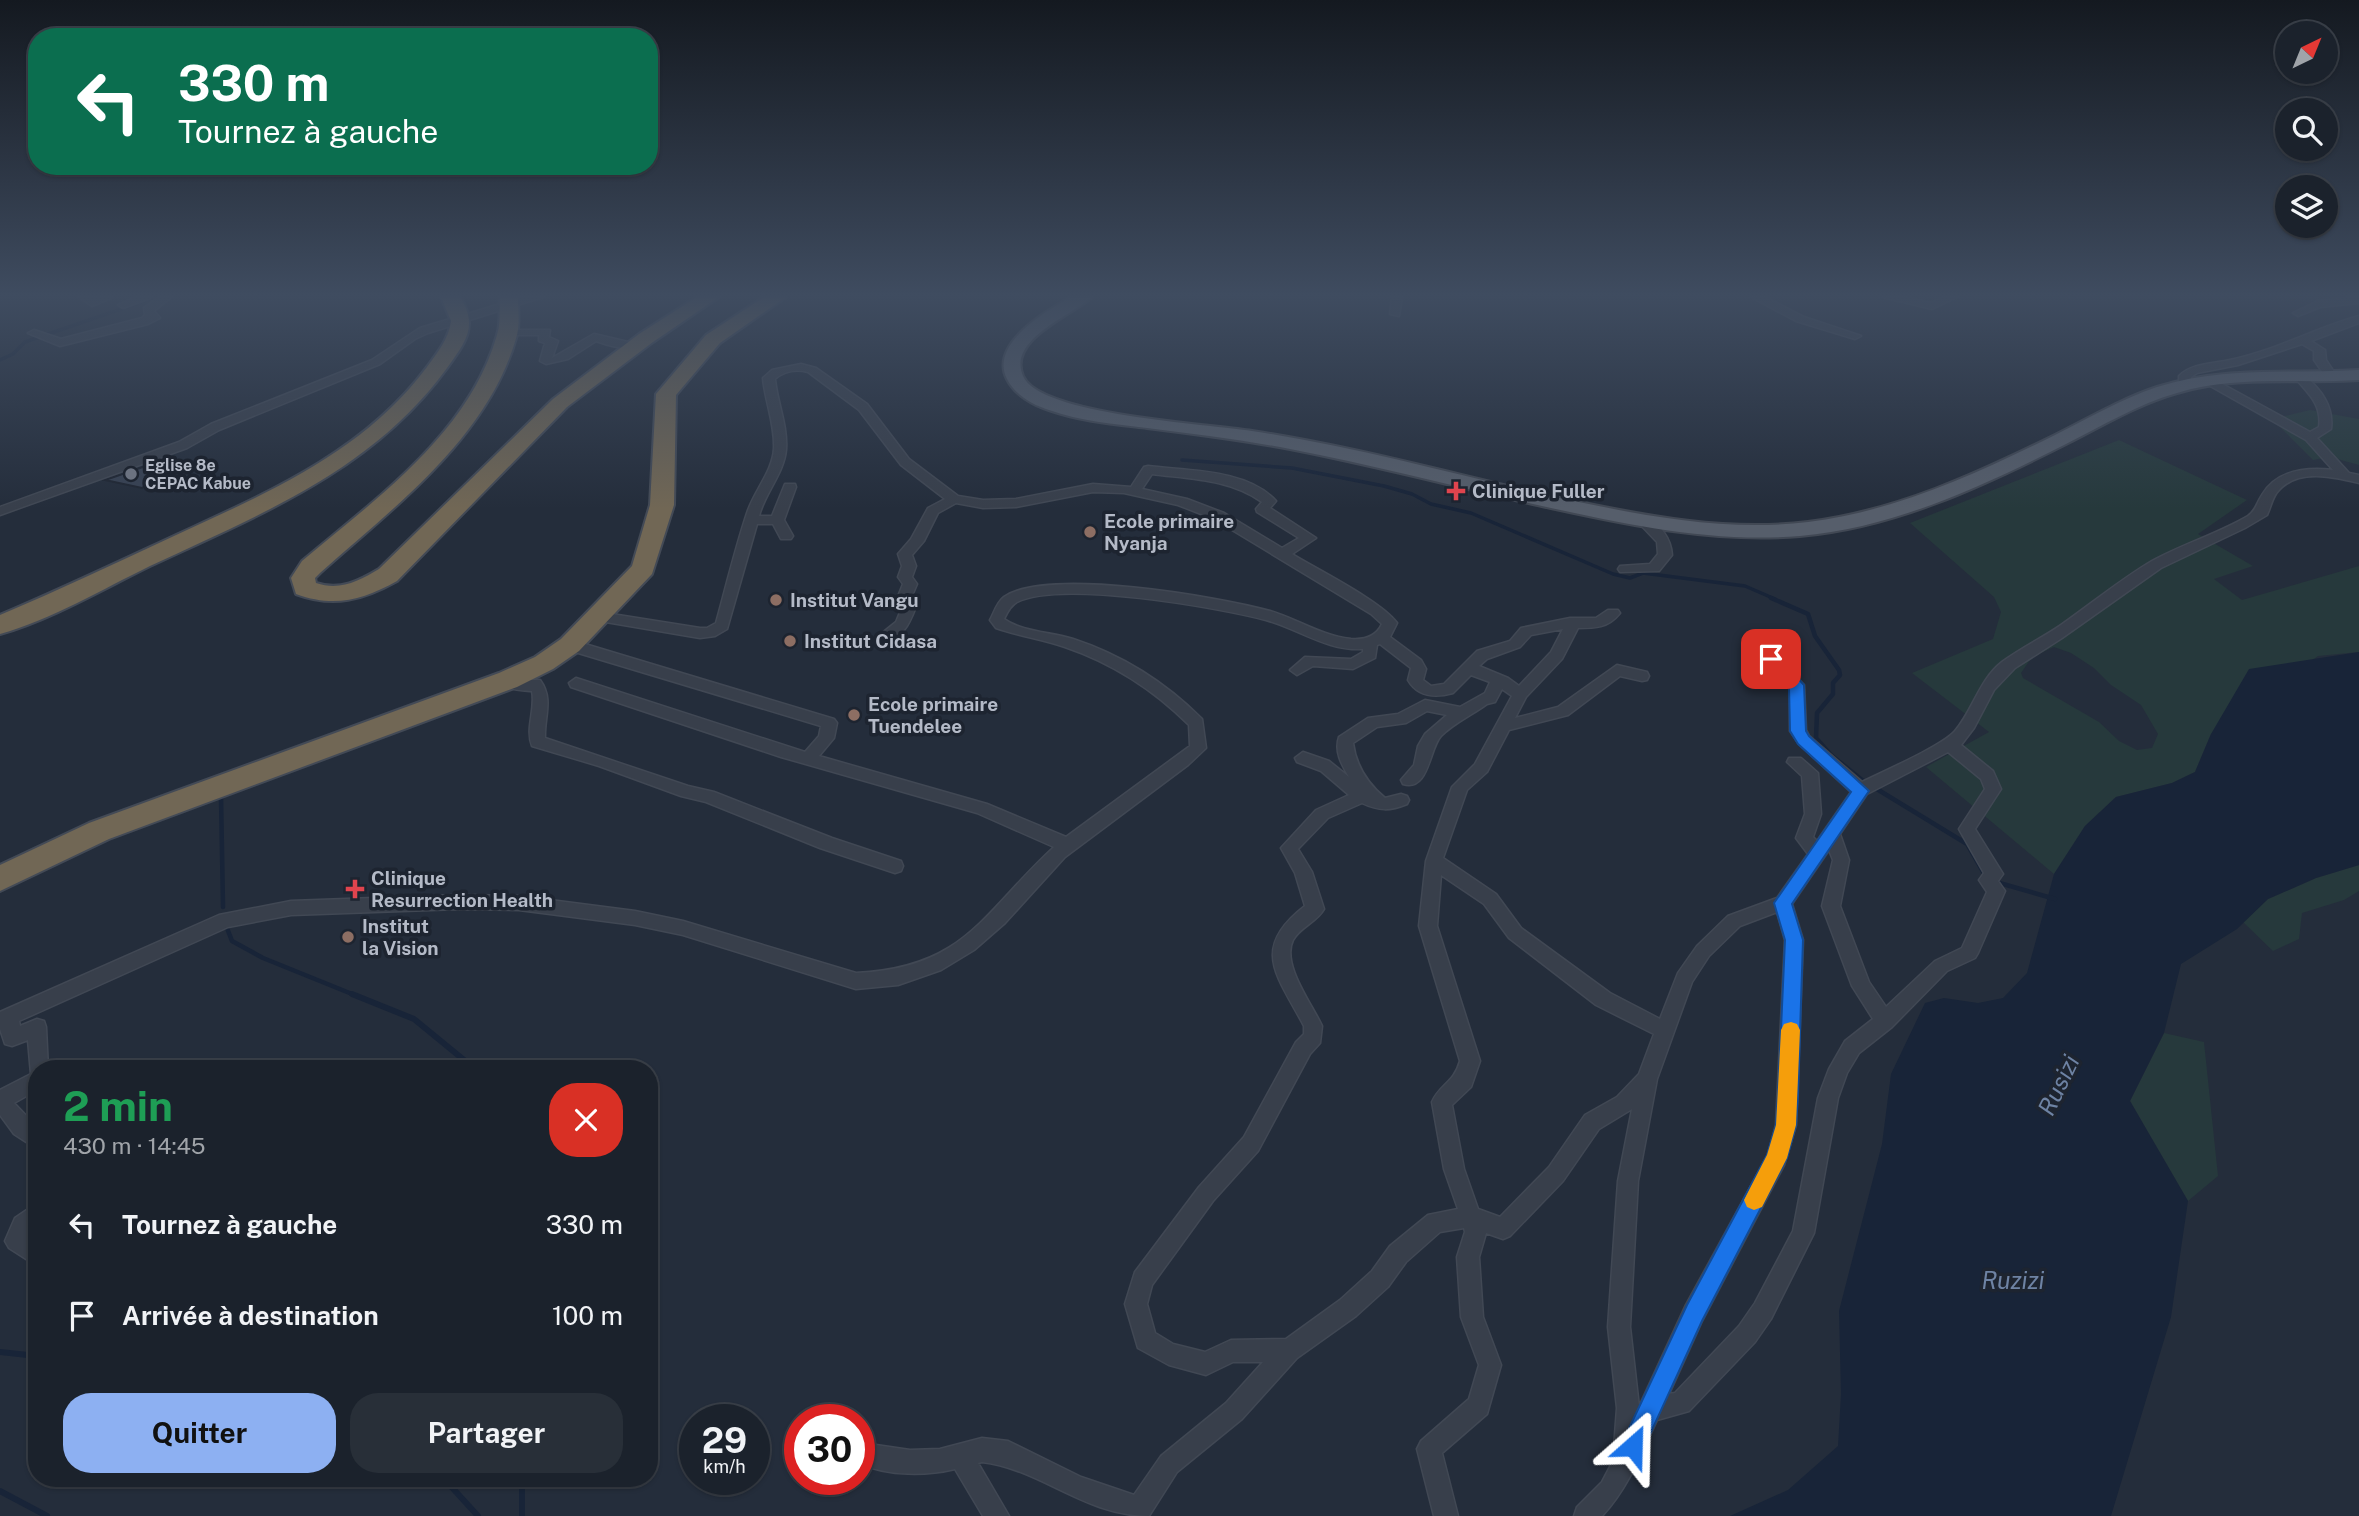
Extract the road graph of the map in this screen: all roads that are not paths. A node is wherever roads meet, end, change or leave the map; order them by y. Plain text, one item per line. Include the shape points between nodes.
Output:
1 (362, 368) edge
2 (438, 368) edge
3 (493, 368) edge
4 (604, 368) edge
5 (688, 368) edge
6 (797, 368) edge
7 (804, 368) edge
8 (1013, 368) edge
9 (2207, 368) edge
10 (2325, 368) edge
11 (2359, 375) edge
12 (2301, 378) junction
13 (2332, 378) junction
14 (2209, 381) junction
15 (2185, 385) junction
16 (2310, 437) junction
17 (2352, 477) edge
18 (790, 487) dead end
19 (1135, 491) junction
20 (954, 499) junction
21 (0, 511) edge
22 (751, 520) junction
23 (777, 520) junction
24 (1645, 522) junction
25 (786, 536) dead end
26 (1282, 554) junction
27 (1625, 569) dead end
28 (1613, 613) dead end
29 (599, 617) junction
30 (1573, 623) junction
31 (0, 625) edge
32 (888, 634) dead end
33 (1376, 640) junction
34 (570, 645) junction
35 (1771, 659) dead end
36 (1469, 668) junction
37 (1297, 670) dead end
38 (1642, 676) dead end
39 (508, 680) junction
40 (1497, 680) junction
41 (576, 683) dead end
42 (1520, 694) junction
43 (1464, 713) junction
44 (1504, 726) junction
45 (1950, 745) junction
46 (1303, 758) dead end
47 (808, 759) junction
48 (1795, 762) dead end
49 (1409, 780) dead end
50 (1867, 787) junction
51 (1371, 799) junction
52 (1401, 800) dead end
53 (1831, 833) junction
54 (1067, 845) junction
55 (1817, 853) junction
56 (1434, 861) junction
57 (895, 866) dead end
58 (1, 875) edge
59 (1783, 903) junction
60 (4, 1019) edge
61 (1885, 1021) junction
62 (1665, 1031) junction
63 (38, 1060) edge
64 (1647, 1079) junction
65 (28, 1085) edge
66 (0, 1100) edge
67 (28, 1133) edge
68 (1473, 1217) junction
69 (28, 1220) edge
70 (28, 1249) edge
71 (1289, 1350) junction
72 (1650, 1410) junction
73 (960, 1455) junction
74 (875, 1457) edge
75 (1625, 1464) junction
76 (1144, 1512) edge
77 (997, 1516) edge
78 (1446, 1516) edge
79 (1586, 1516) edge

1 - 21 street via 215,427 183,445
2 - 31 highway via 393,421 335,465 172,547
3 - 4 highway via 472,411 455,433 311,566 303,578 305,588 332,596 353,594 388,575 543,420
5 - 29 highway via 666,394 662,505 643,568
6 - 22 street via 776,372 769,379 779,449
7 - 20 street via 863,407 905,462
8 - 24 main road via 1025,388 1050,404 1320,450
9 - 15 street via 2185,376
10 - 13 street
11 - 13 main road
12 - 13 main road
12 - 14 main road
12 - 16 street via 2319,394 2327,419 2325,429
14 - 15 main road
14 - 16 street
15 - 24 main road via 2138,400 1992,473 1900,510 1802,529 1735,532
16 - 17 street
17 - 45 street via 2306,471 2275,485 2262,512 2247,522 2138,576 2000,671 1964,733
18 - 23 street
19 - 20 street via 1093,488 1016,503
19 - 26 street via 1209,512
19 - 26 street via 1147,471 1223,481 1258,493 1270,501 1262,509 1309,538
20 - 32 street via 933,511 905,554 909,566 905,577 910,584 904,599 910,604 902,625
22 - 23 street
22 - 29 street via 726,617 718,630 700,634
23 - 25 street
24 - 27 street via 1664,541 1665,555 1654,568
26 - 33 street via 1390,623
28 - 30 street via 1599,622
29 - 34 highway
30 - 36 street via 1526,631 1515,644 1482,655
30 - 42 street via 1557,655
33 - 36 street via 1416,664 1415,680 1430,691 1448,689
33 - 37 street via 1370,654 1353,664 1310,661
33 - 54 street via 1333,641 1267,615 1119,592 1060,590 1010,599 997,620 1000,625 1109,658 1137,673 1197,723 1198,748
34 - 39 highway
34 - 47 street via 829,723 826,738
35 - 50 street via 1797,685 1798,731 1804,740
36 - 40 street
38 - 44 street via 1616,670 1563,711
39 - 57 street via 540,689 538,741 708,796
39 - 58 highway via 145,813
40 - 42 street
40 - 43 street via 1490,698
41 - 47 street
42 - 44 street
43 - 49 street via 1438,730 1426,746 1423,767
43 - 51 street via 1425,705 1401,719 1373,722 1345,741 1347,760
44 - 56 street via 1481,768 1460,787
45 - 50 street
45 - 61 street via 1987,775 1993,789 1967,829 1994,874 1988,880 1996,891 1969,954 1941,966
46 - 51 street via 1326,767
47 - 54 street via 990,811
48 - 55 street via 1810,773 1813,814 1804,838
50 - 53 street
51 - 52 street via 1395,804
51 - 71 street via 1322,814 1289,848 1315,909 1281,941 1281,964 1313,1026 1313,1037 1251,1144 1218,1179 1143,1280 1136,1304 1146,1339 1169,1354 1206,1364 1231,1351
53 - 55 street
53 - 61 street via 1841,860 1832,906 1861,986
54 - 60 street via 960,952 930,967 882,981 856,981 683,928 519,902 291,908 225,920
55 - 59 street
56 - 62 street via 1490,899 1516,933 1603,999
56 - 68 street via 1428,926 1470,1060 1464,1081 1443,1102 1454,1169
59 - 62 street via 1734,921 1703,951 1684,979
59 - 72 street via 1794,940 1786,1125 1777,1158 1694,1313
60 - 63 street via 12,1038 37,1027
61 - 72 street via 1852,1047 1839,1069 1821,1126 1803,1233 1763,1311 1681,1403
62 - 64 street
64 - 68 street via 1624,1103 1592,1122 1556,1174 1503,1229
64 - 75 street via 1628,1181 1620,1291 1628,1408
65 - 66 street
66 - 67 street
68 - 71 street via 1435,1222 1348,1308
68 - 78 street via 1476,1232 1468,1256 1472,1317 1490,1365 1479,1406 1430,1449
69 - 70 street via 16,1241
71 - 76 street via 1234,1411 1169,1464
72 - 75 street
73 - 74 street via 910,1462
73 - 76 street via 982,1450 1008,1453 1076,1487
73 - 77 street
75 - 79 street via 1610,1490

